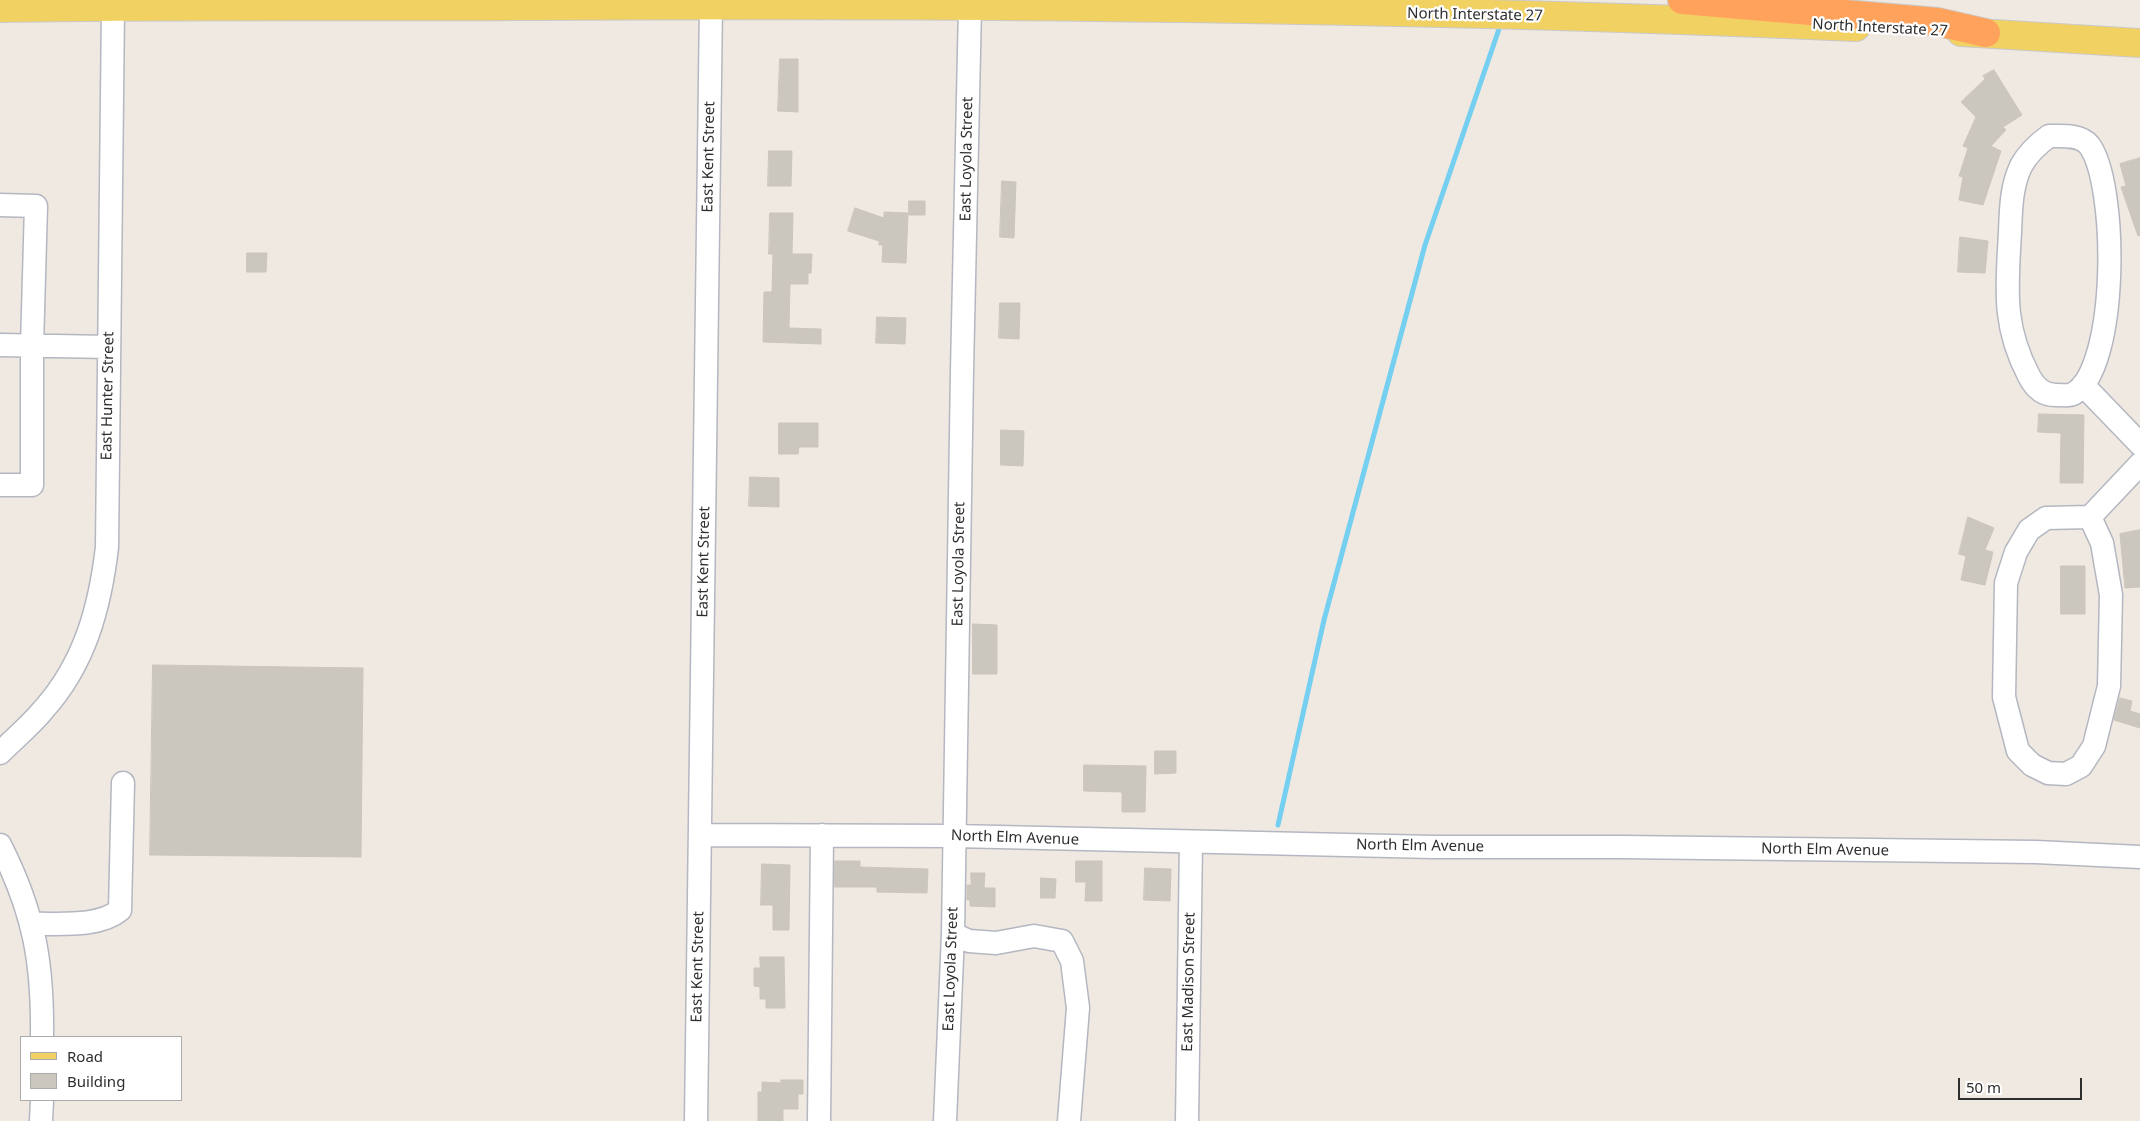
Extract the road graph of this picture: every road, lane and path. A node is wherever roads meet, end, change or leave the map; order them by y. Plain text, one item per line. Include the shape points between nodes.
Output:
1 (1682, 0) edge
2 (711, 4) junction
3 (970, 6) junction
4 (113, 7) junction
5 (0, 8) edge
6 (1986, 33) junction
7 (2140, 43) edge
8 (0, 206) edge
9 (0, 345) edge
10 (32, 346) junction
11 (109, 347) junction
12 (2083, 385) junction
13 (2140, 444) edge
14 (2140, 464) edge
15 (0, 485) edge
16 (2090, 517) junction
17 (0, 753) edge
18 (123, 783) dead end
19 (700, 835) junction
20 (822, 835) junction
21 (955, 836) junction
22 (1191, 842) junction
23 (0, 845) edge
24 (2140, 857) edge
25 (32, 924) junction
26 (953, 934) junction
27 (42, 1036) edge
28 (42, 1101) edge
29 (41, 1121) edge
30 (696, 1121) edge
31 (819, 1121) edge
32 (945, 1121) edge
33 (1069, 1121) edge
34 (1187, 1121) edge

1 - 6 highway via 1938,22
2 - 3 main road, North Interstate 27
2 - 4 main road, North Interstate 27
2 - 19 street, East Kent Street
3 - 6 main road, North Interstate 27 via 1686,19
3 - 21 street, East Loyola Street
4 - 5 main road, North Interstate 27
4 - 11 street, East Hunter Street
6 - 7 main road, North Interstate 27
8 - 10 street via 36,206
9 - 10 street
10 - 11 street
10 - 15 street via 32,485
11 - 17 street, East Hunter Street via 107,547 103,584 93,622 82,652 44,709
12 - 12 street via 2098,355 2108,307 2110,228 2098,165 2088,143 2074,136 2049,136 2036,145 2022,165 2012,190 2006,298 2009,322 2017,351 2030,379 2041,392 2054,396 2072,395
12 - 13 street
14 - 16 street
16 - 16 street via 2046,518 2029,530 2016,552 2006,583 2004,697 2018,751 2032,766 2048,773 2066,774 2081,766 2094,746 2109,686 2111,596 2102,542
18 - 25 street via 120,910 100,921
19 - 20 street, North Elm Avenue
19 - 30 street, East Kent Street
20 - 21 street, North Elm Avenue
20 - 31 street
21 - 22 street, North Elm Avenue
21 - 26 street, East Loyola Street
22 - 24 street, North Elm Avenue via 2036,852
22 - 34 street, East Madison Street
23 - 25 street via 22,892
25 - 27 street via 42,980
26 - 32 street, East Loyola Street
26 - 33 street via 969,941 996,943 1034,936 1062,941 1072,961 1078,1008
28 - 29 street

